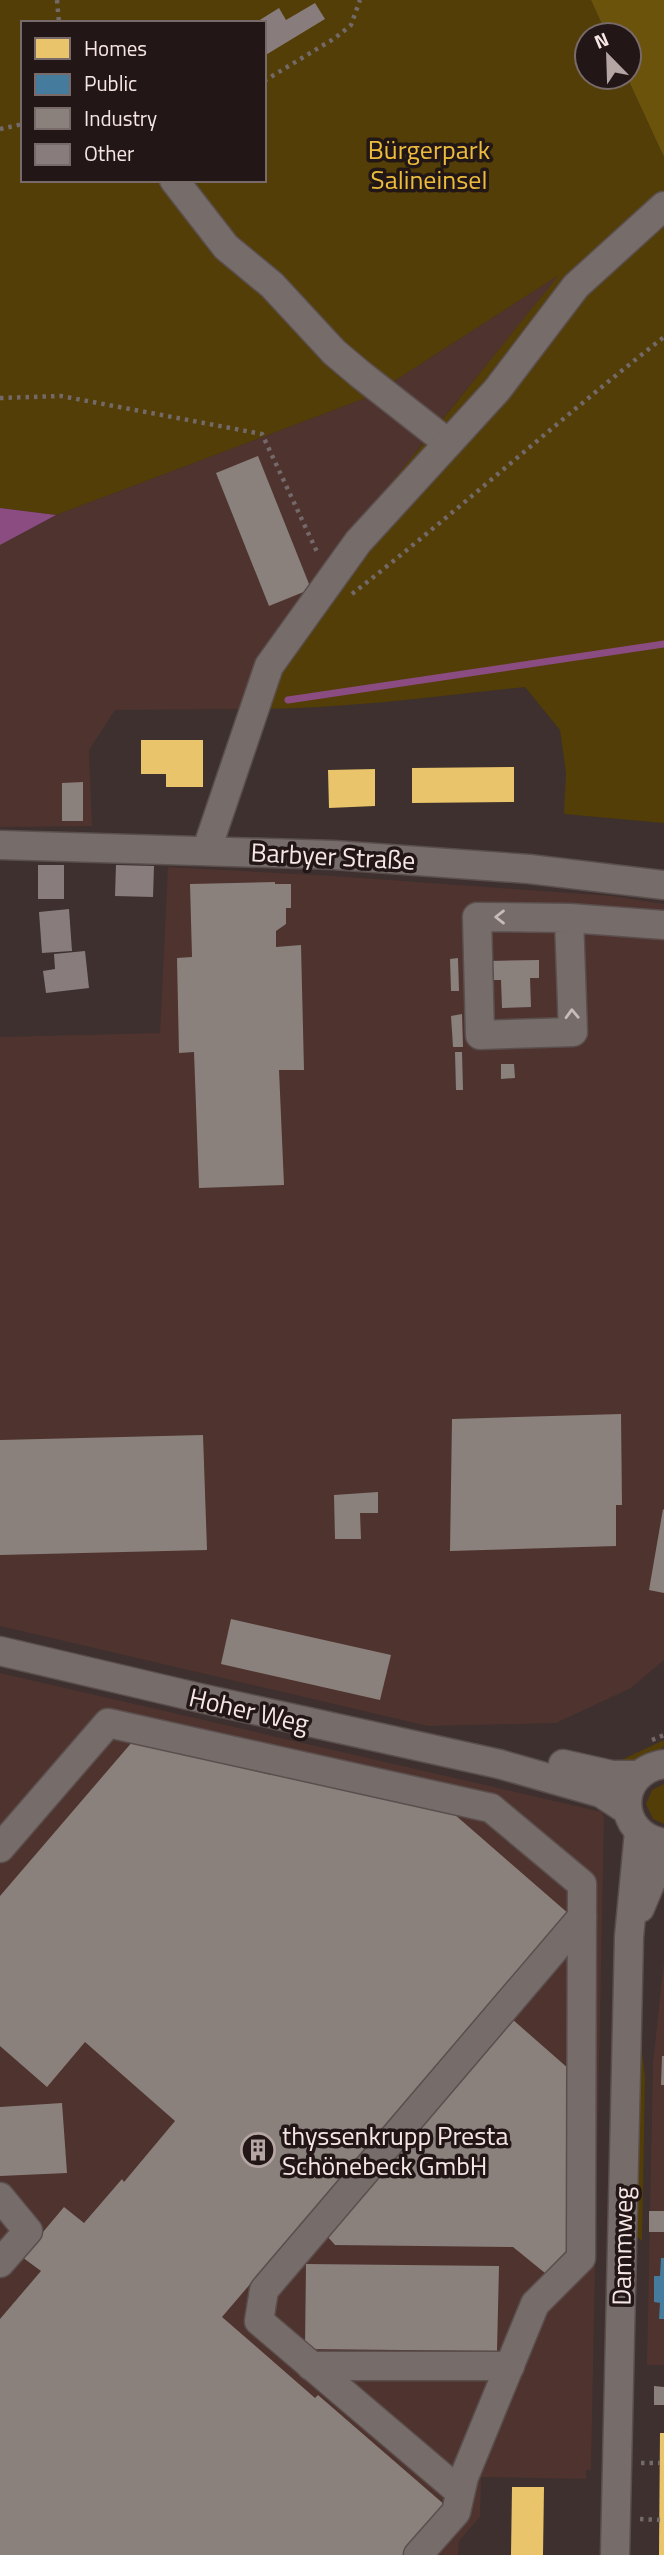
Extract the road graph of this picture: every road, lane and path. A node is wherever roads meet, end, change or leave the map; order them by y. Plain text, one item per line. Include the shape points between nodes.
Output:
1 (57, 0) edge
2 (360, 0) edge
3 (59, 21) edge
4 (266, 80) edge
5 (21, 124) edge
6 (0, 129) edge
7 (176, 182) edge
8 (664, 206) edge
9 (664, 337) edge
10 (0, 398) edge
11 (448, 443) junction
12 (339, 589) junction
13 (0, 845) edge
14 (207, 849) junction
15 (664, 885) edge
16 (569, 918) junction
17 (664, 925) edge
18 (0, 1651) edge
19 (499, 1764) junction
20 (657, 1766) edge
21 (643, 1828) edge
22 (0, 1848) edge
23 (664, 1857) edge
24 (582, 1917) junction
25 (629, 1937) junction
26 (0, 2197) edge
27 (0, 2263) edge
28 (311, 2366) junction
29 (510, 2366) junction
30 (641, 2463) dead end
31 (660, 2463) dead end
32 (460, 2492) junction
33 (640, 2519) dead end
34 (660, 2520) dead end
35 (418, 2555) edge
36 (615, 2555) edge

1 - 3 path
2 - 4 path via 351,25
5 - 6 path
7 - 11 street via 226,247 272,285 334,352
8 - 11 street via 576,286 497,390
9 - 12 path via 433,530
10 - 12 path via 61,396 262,434
11 - 12 street via 358,542
12 - 14 street via 269,666
13 - 14 street, Barbyer Straße
14 - 15 street, Barbyer Straße via 528,869
16 -> 16 street via 477,918 480,1035 573,1032
16 - 17 street
18 - 19 street, Hoher Weg
19 - 20 street, Hoher Weg via 547,1761 612,1775
19 - 21 street, Hoher Weg via 601,1793
20 - 21 street, Dammweg via 631,1785 627,1797
21 - 25 street, Dammweg
22 - 24 street via 108,1723 491,1808 582,1884
23 - 25 street, Dammweg
24 - 28 street via 264,2290 259,2321
24 - 29 street via 581,2258 535,2304
25 - 36 street, Dammweg
26 - 27 street via 28,2231
28 - 29 street
28 - 32 street
29 - 32 street
30 - 31 path
32 - 35 street via 456,2512
33 - 34 path

